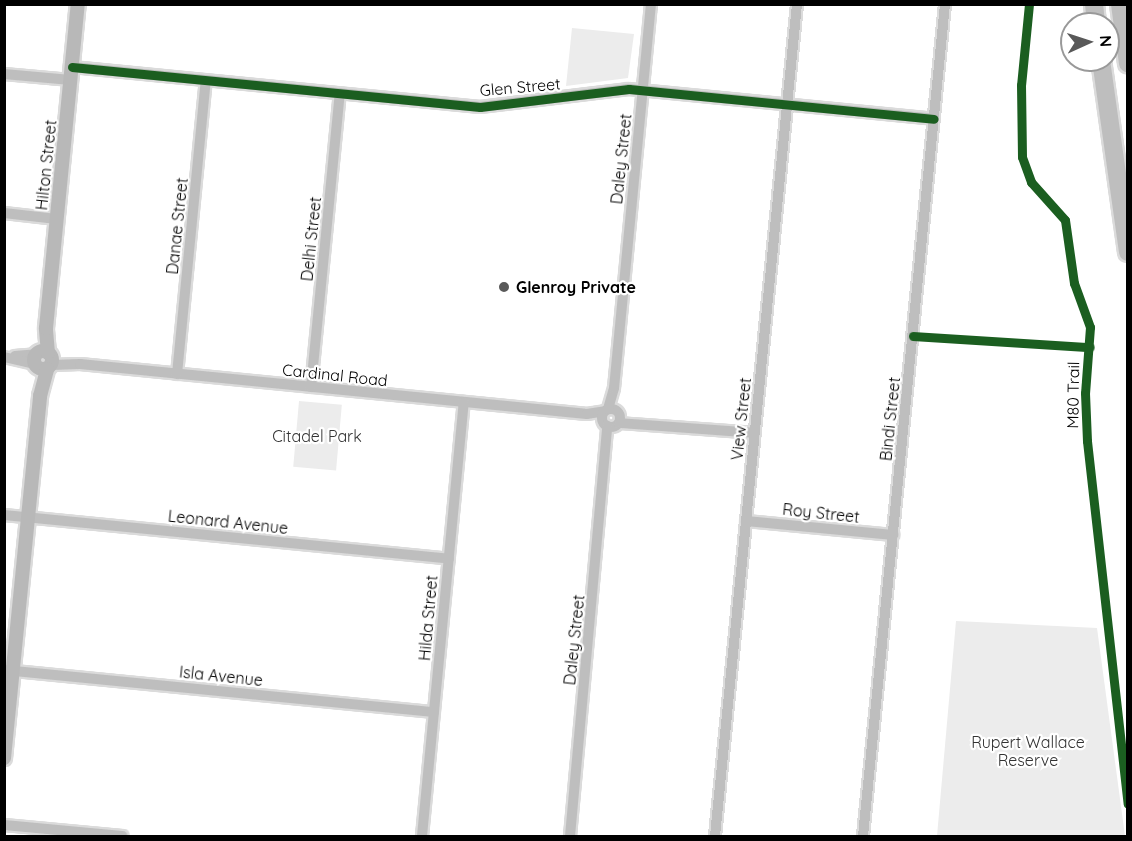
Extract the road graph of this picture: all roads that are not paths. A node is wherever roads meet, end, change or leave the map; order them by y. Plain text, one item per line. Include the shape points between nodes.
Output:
1 (78, 4) edge
2 (651, 4) edge
3 (797, 4) edge
4 (945, 4) edge
5 (1119, 4) edge
6 (1128, 63) edge
7 (1103, 72) edge
8 (4, 74) edge
9 (72, 74) junction
10 (206, 80) junction
11 (643, 90) junction
12 (340, 93) junction
13 (787, 104) junction
14 (934, 119) junction
15 (4, 213) edge
16 (57, 219) junction
17 (1128, 252) edge
18 (7, 357) edge
19 (43, 360) junction
20 (177, 374) junction
21 (311, 387) junction
22 (464, 402) junction
23 (611, 418) junction
24 (755, 433) junction
25 (4, 515) edge
26 (28, 518) junction
27 (746, 521) junction
28 (893, 535) junction
29 (449, 559) junction
30 (9, 671) edge
31 (434, 712) junction
32 (4, 758) edge
33 (4, 825) edge
34 (122, 837) edge
35 (422, 837) edge
36 (570, 837) edge
37 (715, 837) edge
38 (863, 837) edge

1 - 9 street, Hilton Street
2 - 11 street, Daley Street
3 - 13 street, View Street
4 - 14 street, Bindi Street
5 - 6 highway
7 - 17 highway
8 - 9 street, Glen Street
9 - 10 street, Glen Street
9 - 16 street, Hilton Street
10 - 12 street, Glen Street
10 - 20 street, Danae Street
11 - 12 street, Glen Street via 480,107
11 - 13 street, Glen Street
11 - 23 street, Daley Street
12 - 21 street, Delhi Street
13 - 14 street, Glen Street
13 - 24 street, View Street
14 - 28 street, Bindi Street
15 - 16 street
16 - 19 street, Hilton Street
18 - 19 street, Cardinal Road
19 - 20 street, Cardinal Road
19 - 26 street, Hilton Street
20 - 21 street, Cardinal Road
21 - 22 street, Cardinal Road
22 - 23 street, Cardinal Road
22 - 29 street, Hilda Street
23 - 24 street, Cardinal Road
23 - 36 street, Daley Street
24 - 27 street, View Street
25 - 26 street, Leonard Avenue
26 - 29 street, Leonard Avenue
26 - 30 street, Hilton Street
27 - 28 street, Roy Street
27 - 37 street, View Street
28 - 38 street, Bindi Street
29 - 31 street, Hilda Street
30 - 31 street, Isla Avenue
30 - 32 street, Hilton Street
31 - 35 street, Hilda Street
33 - 34 street

